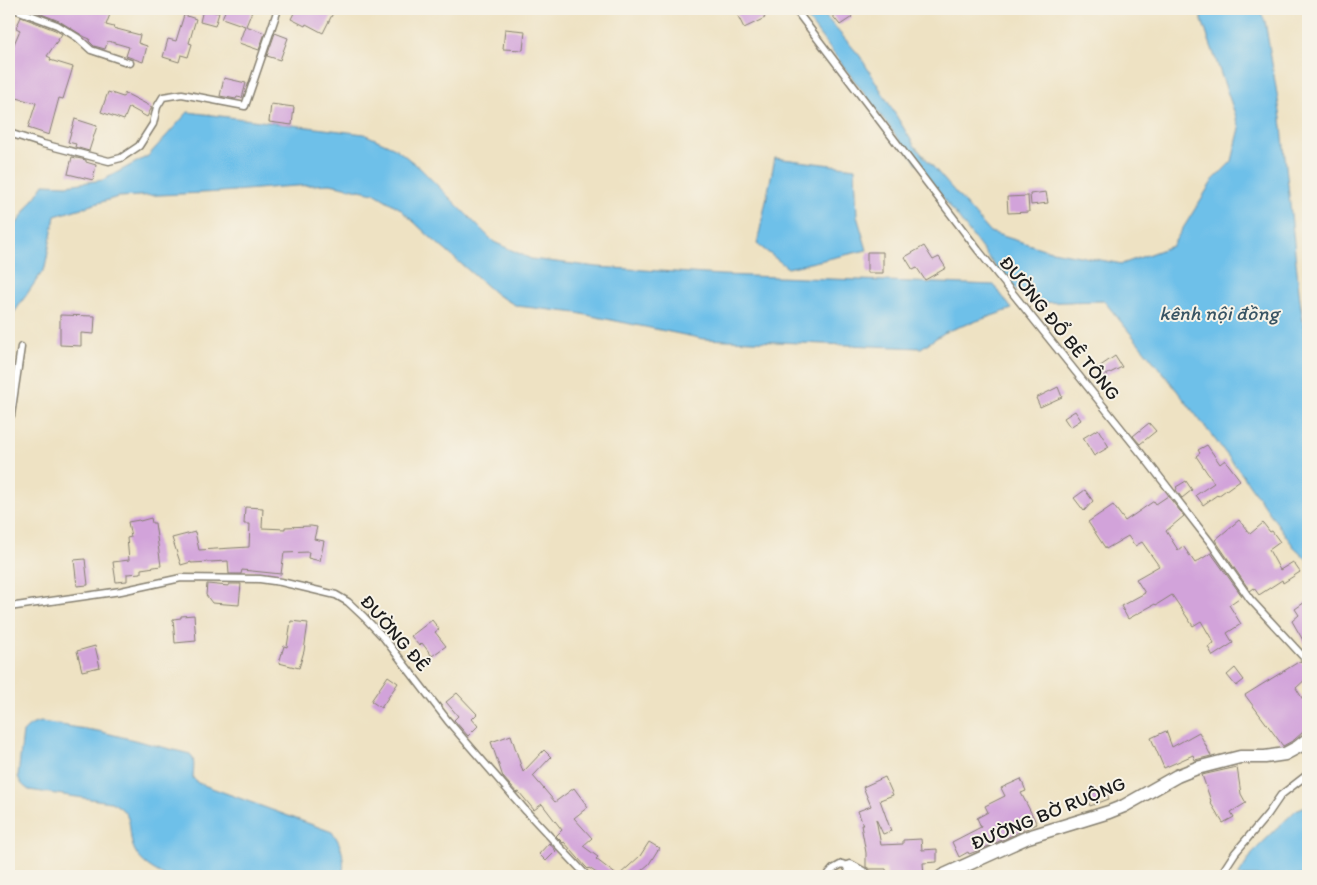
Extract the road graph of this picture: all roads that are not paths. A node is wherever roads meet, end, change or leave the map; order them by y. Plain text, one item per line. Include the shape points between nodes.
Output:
1 (14, 9) edge
2 (278, 9) edge
3 (795, 9) edge
4 (130, 63) dead end
5 (9, 133) edge
6 (21, 347) dead end
7 (9, 415) edge
8 (9, 607) edge
9 (1308, 662) edge
10 (1308, 739) edge
11 (1308, 774) edge
12 (850, 867) joint
13 (586, 876) edge
14 (827, 876) edge
15 (866, 876) edge
16 (942, 876) edge
17 (1220, 876) edge

1 - 4 lane via 56,25 91,50
2 - 5 lane via 245,106 182,94 163,97 156,107 153,124 139,146 121,158 109,161
3 - 9 lane, ĐƯỜNG ĐỔ BÊ TÔNG via 978,250 1210,542 1250,599
6 - 7 lane
8 - 13 lane, ĐƯỜNG ĐÊ via 120,591 181,578 260,579 336,595 364,616 384,638 448,721
10 - 16 street, ĐƯỜNG BỜ RUỘNG via 1285,754 1240,757 1197,768 1124,806 1028,837
11 - 17 lane via 1281,795
12 - 14 lane via 842,864
12 - 15 street

